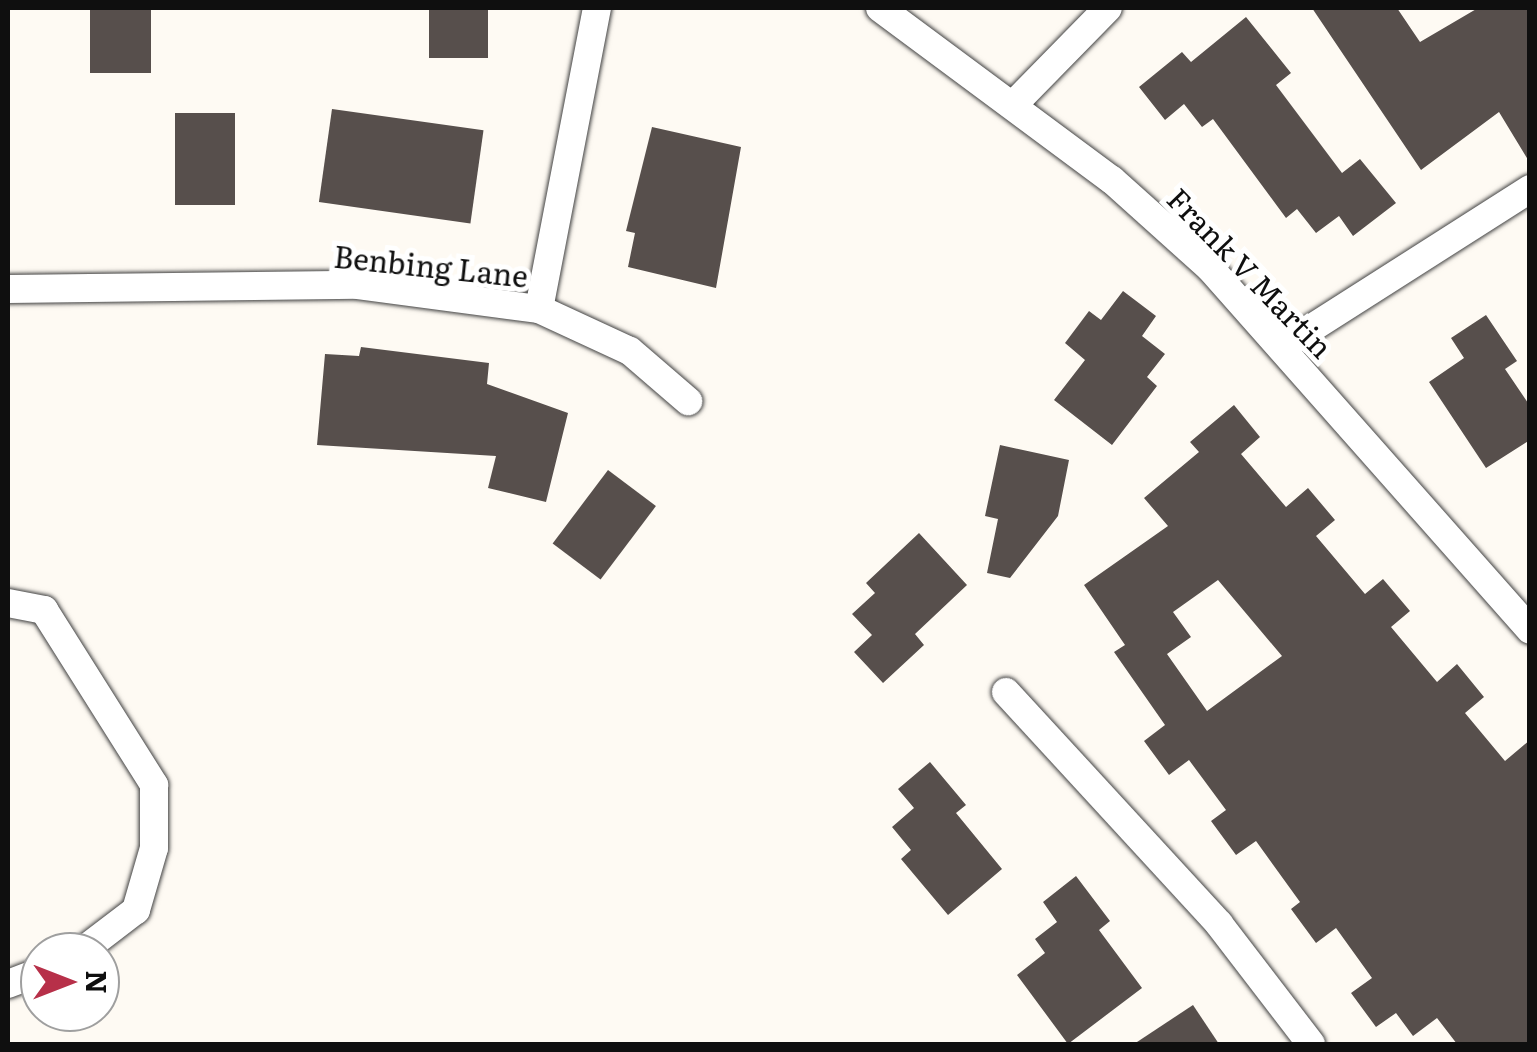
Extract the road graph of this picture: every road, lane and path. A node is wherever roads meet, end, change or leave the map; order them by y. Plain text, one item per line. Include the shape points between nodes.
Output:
1 (598, 8) edge
2 (880, 8) edge
3 (1108, 8) edge
4 (1014, 104) junction
5 (1530, 188) edge
6 (8, 289) edge
7 (540, 309) junction
8 (1282, 347) junction
9 (688, 402) dead end
10 (8, 603) edge
11 (1530, 630) edge
12 (1006, 692) dead end
13 (107, 932) edge
14 (1311, 1044) edge

1 - 7 street, Benbing Lane
2 - 4 street, Frank V Martin
3 - 4 street
4 - 8 street, Frank V Martin via 1161,222
5 - 8 street
6 - 7 street, Benbing Lane via 358,285
7 - 9 street via 630,350
8 - 11 street, Frank V Martin
10 - 13 street via 44,610 154,785 154,848 136,910
12 - 14 street via 1219,924

